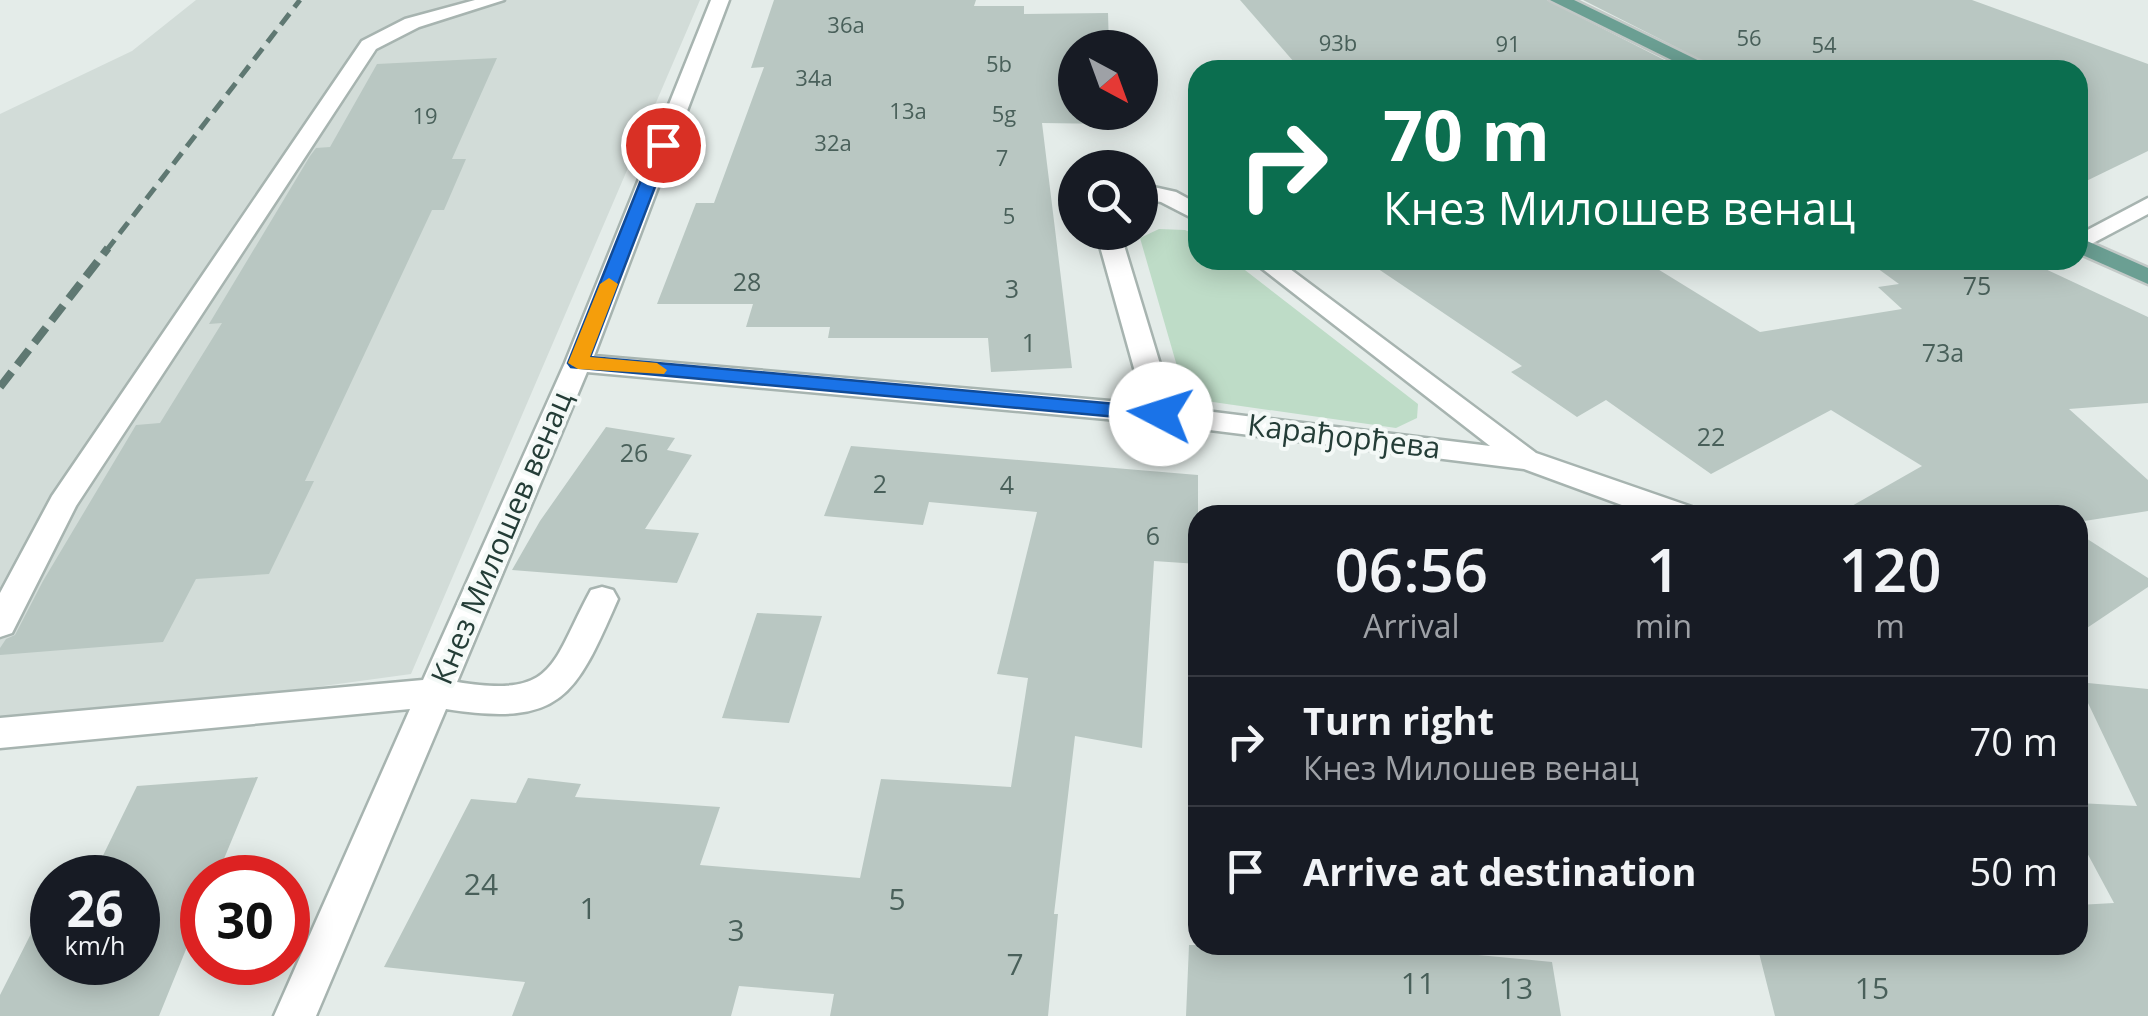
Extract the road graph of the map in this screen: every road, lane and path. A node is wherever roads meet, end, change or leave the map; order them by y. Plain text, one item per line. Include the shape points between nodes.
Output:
1 (495, 0) edge
2 (720, 0) edge
3 (1563, 1) edge
4 (1687, 60) edge
5 (1158, 195) edge
6 (2148, 205) edge
7 (1188, 208) edge
8 (2088, 238) edge
9 (2088, 249) edge
10 (1113, 250) edge
11 (1276, 270) edge
12 (2148, 277) edge
13 (578, 363) junction
14 (1161, 414) junction
15 (1527, 460) junction
16 (1652, 505) edge
17 (602, 599) dead end
18 (0, 624) edge
19 (435, 693) junction
20 (0, 733) edge
21 (295, 1016) edge

1 - 18 street via 412,24 368,45 63,503
2 - 13 street, Кнез Милошев венац
3 - 4 main road
5 - 7 street
6 - 8 street
9 - 12 main road
10 - 14 street
11 - 15 street, Карађорђева
13 - 14 street, Карађорђева
13 - 19 street, Кнез Милошев венац
14 - 15 street, Карађорђева
15 - 16 street, Карађорђева
17 - 19 street via 563,676 540,692 499,703
19 - 20 street
19 - 21 street, Кнез Милошев венац

